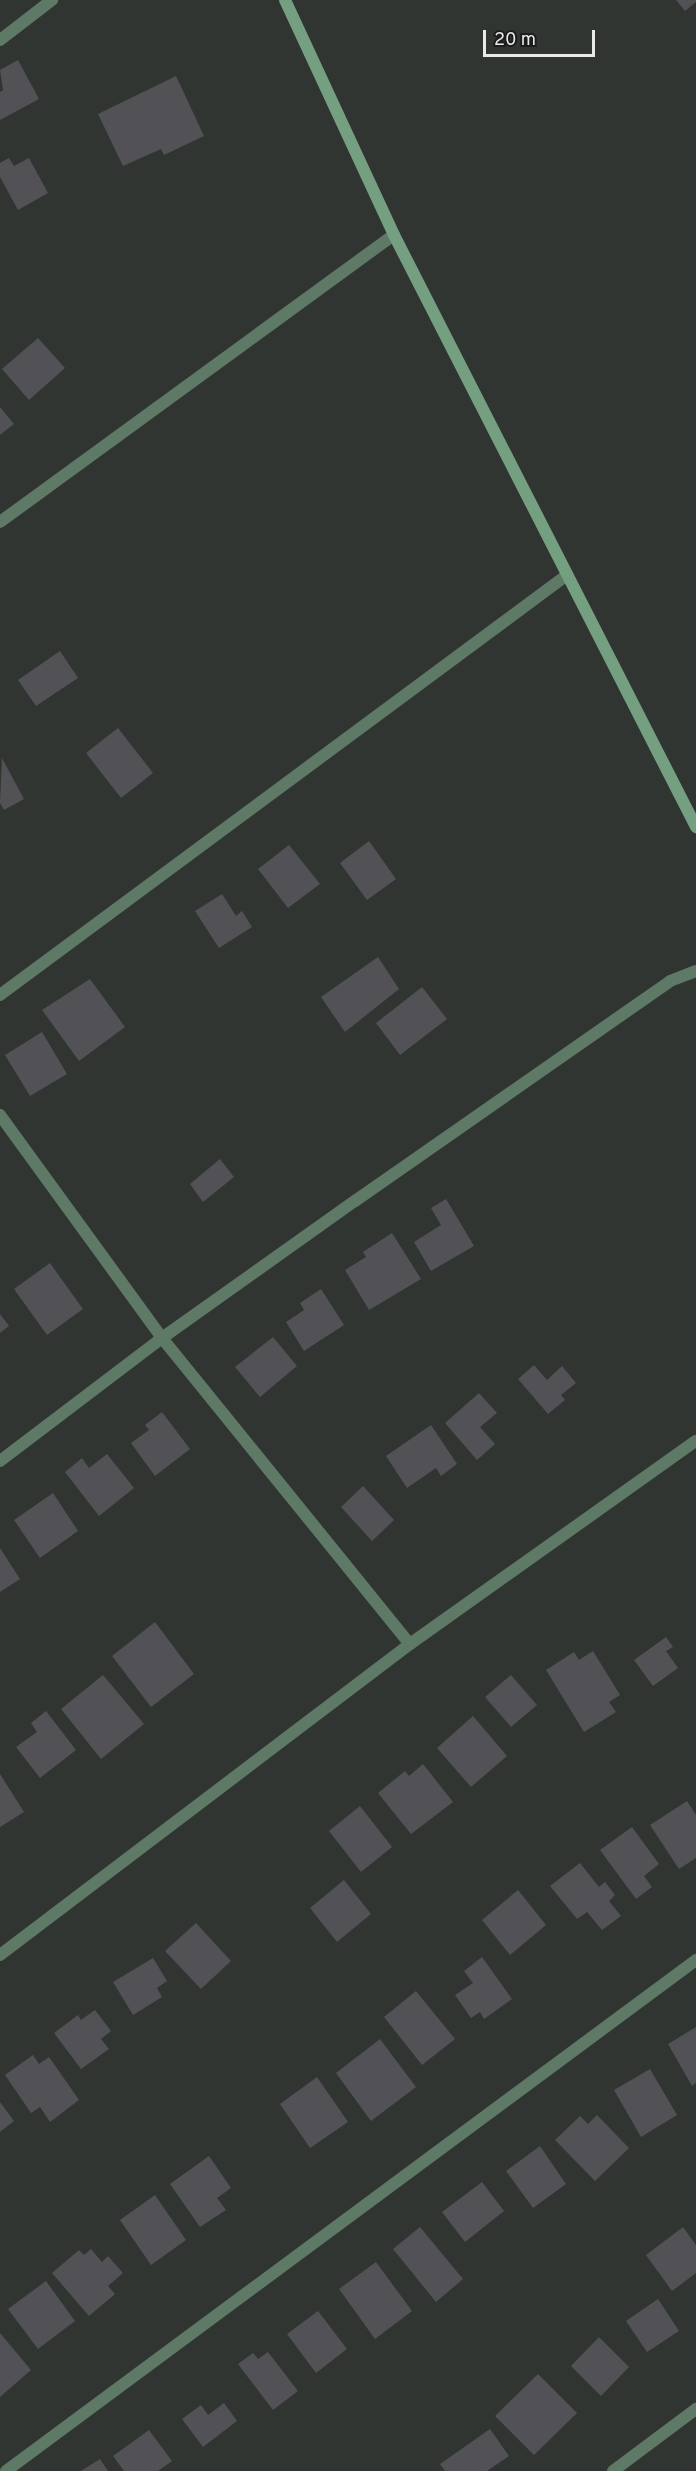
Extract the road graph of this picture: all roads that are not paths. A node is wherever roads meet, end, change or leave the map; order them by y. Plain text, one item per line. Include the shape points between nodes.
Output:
1 (52, 0) edge
2 (285, 0) edge
3 (0, 40) edge
4 (394, 236) junction
5 (0, 522) edge
6 (567, 575) junction
7 (696, 827) edge
8 (696, 971) edge
9 (0, 995) edge
10 (0, 1115) edge
11 (162, 1338) junction
12 (696, 1441) edge
13 (0, 1461) edge
14 (410, 1644) junction
15 (0, 1955) edge
16 (696, 1960) edge
17 (696, 2409) edge
18 (6, 2471) edge
19 (613, 2471) edge

1 - 3 street
2 - 4 street
4 - 5 street
4 - 6 street
6 - 7 street
6 - 9 street
8 - 11 street via 670,981
10 - 11 street
11 - 13 street
11 - 14 street
12 - 14 street
14 - 15 street
16 - 18 street
17 - 19 street

